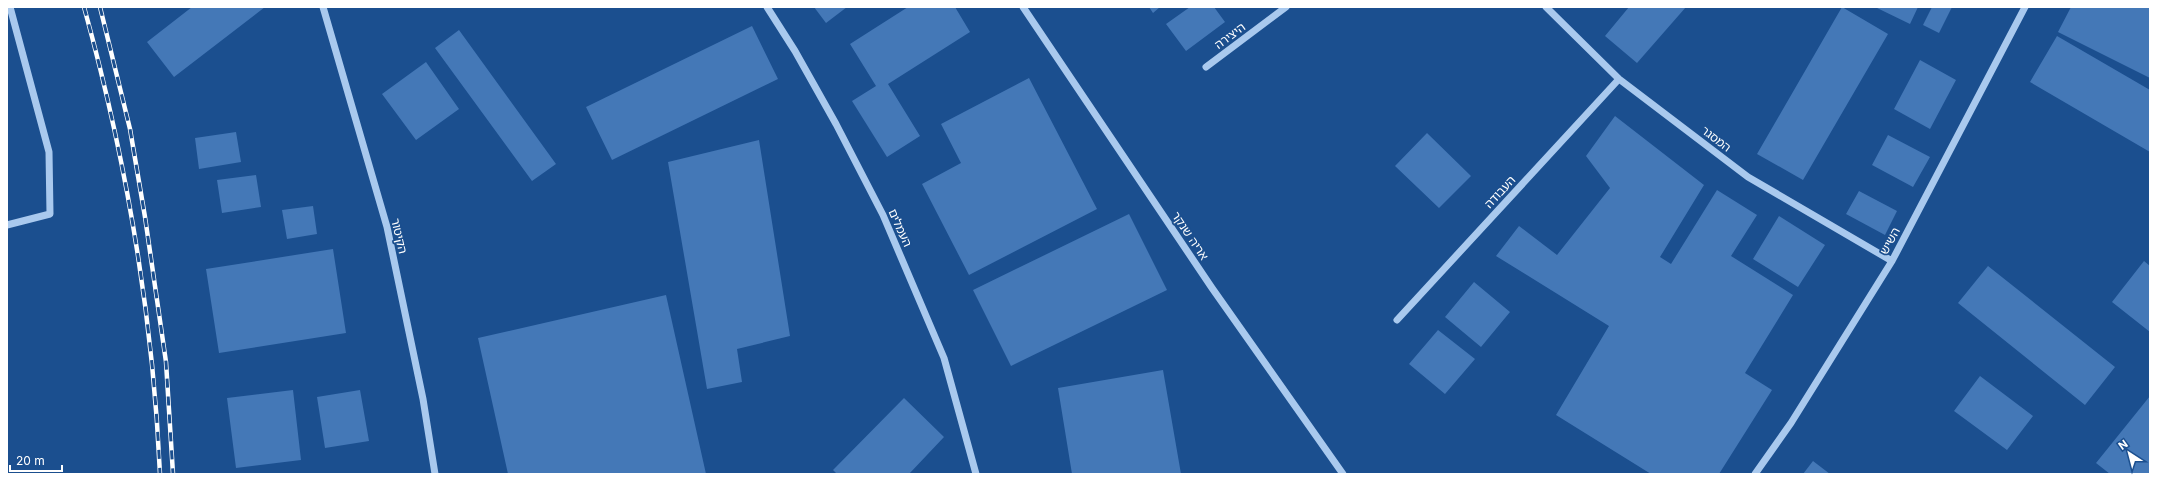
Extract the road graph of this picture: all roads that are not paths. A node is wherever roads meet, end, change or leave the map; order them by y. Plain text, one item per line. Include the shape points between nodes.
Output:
1 (10, 7) edge
2 (323, 7) edge
3 (767, 7) edge
4 (1023, 7) edge
5 (1286, 7) edge
6 (1546, 7) edge
7 (2025, 7) edge
8 (1206, 67) dead end
9 (1619, 79) junction
10 (7, 225) edge
11 (1892, 261) junction
12 (1397, 320) dead end
13 (435, 474) edge
14 (976, 474) edge
15 (1343, 474) edge
16 (1755, 474) edge

1 - 10 street via 49,152 50,214
2 - 13 street, הקיטור via 386,227 423,399
3 - 14 street, העמלים via 836,124 882,215 944,358
4 - 15 street, אריה שנקר via 1212,288
5 - 8 street, היצירה
6 - 9 street, המסגר
7 - 11 street, השיש
9 - 11 street, המסגר via 1748,177
9 - 12 street, העבודה
11 - 16 street, השיש via 1791,423

